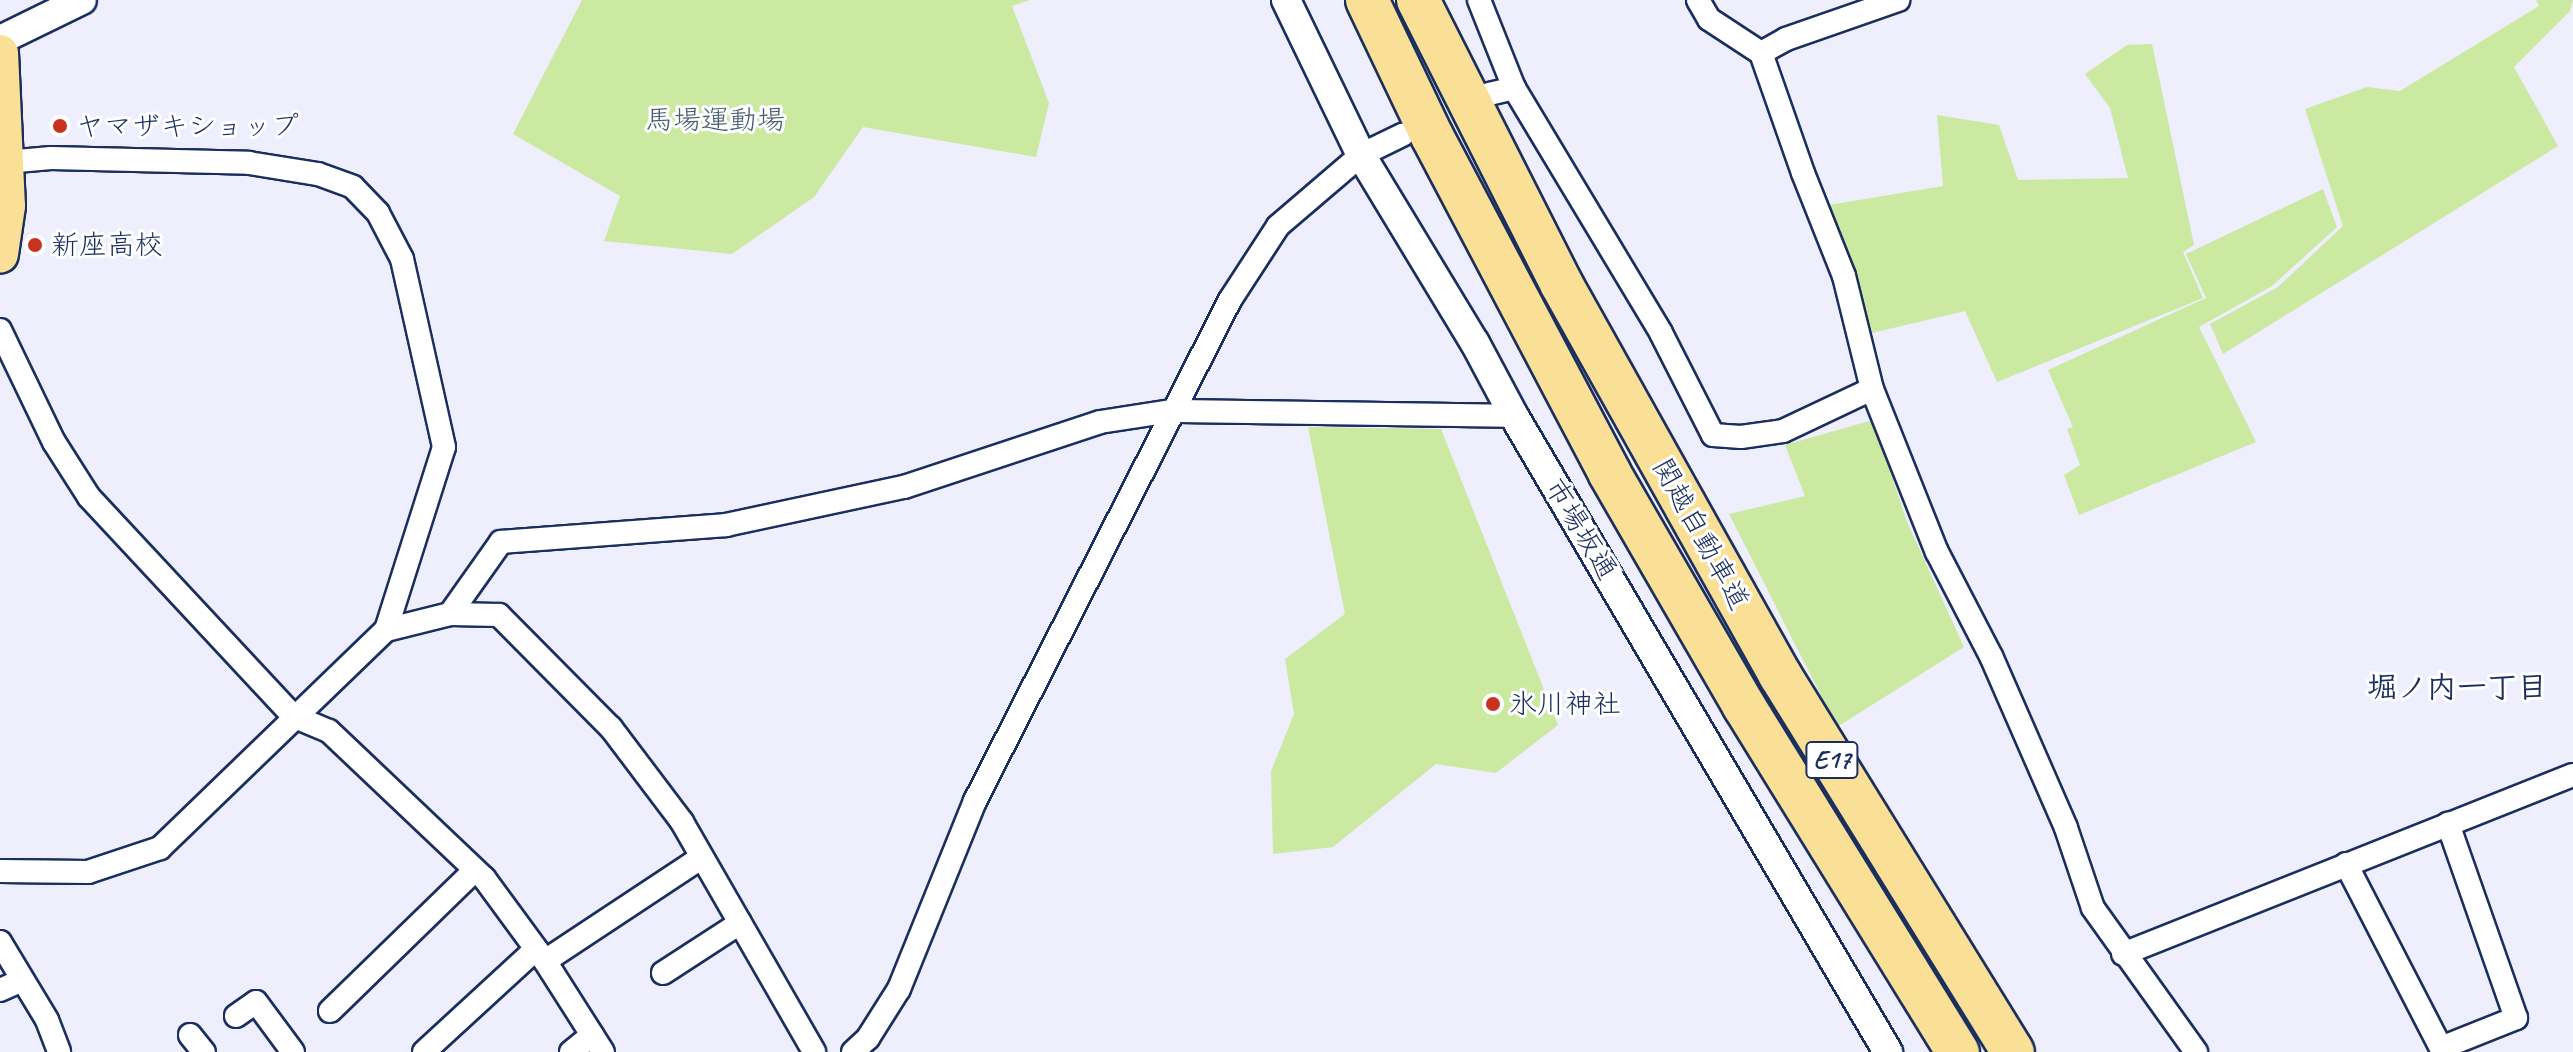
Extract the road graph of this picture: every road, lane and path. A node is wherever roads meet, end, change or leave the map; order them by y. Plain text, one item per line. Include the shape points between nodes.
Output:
1 (82, 0) edge
2 (1286, 0) edge
3 (1367, 0) edge
4 (1418, 0) edge
5 (1479, 0) edge
6 (1698, 0) edge
7 (1898, 0) edge
8 (0, 40) edge
9 (0, 53) edge
10 (1761, 53) junction
11 (1514, 88) junction
12 (1489, 94) dead end
13 (1402, 135) dead end
14 (1361, 155) junction
15 (6, 162) junction
16 (0, 254) edge
17 (0, 330) edge
18 (1872, 389) junction
19 (1172, 411) junction
20 (1514, 416) junction
21 (450, 614) junction
22 (386, 630) junction
23 (293, 716) junction
24 (2573, 775) edge
25 (2448, 824) junction
26 (702, 857) junction
27 (2346, 864) junction
28 (475, 870) junction
29 (0, 871) edge
30 (740, 923) junction
31 (0, 942) edge
32 (2123, 954) junction
33 (540, 955) junction
34 (663, 973) dead end
35 (22, 980) junction
36 (0, 990) edge
37 (330, 1011) dead end
38 (236, 1016) dead end
39 (598, 1044) edge
40 (59, 1052) edge
41 (293, 1052) edge
42 (424, 1052) edge
43 (571, 1052) edge
44 (814, 1052) edge
45 (853, 1052) edge
46 (1888, 1052) edge
47 (1958, 1052) edge
48 (2013, 1052) edge
49 (2196, 1052) edge

1 - 8 street
2 - 14 street, 市場坂通
3 - 47 highway, 関越自動車道 / E17 via 1432,136 1610,474 1744,706
4 - 48 highway, 関越自動車道 / E17 via 1562,285 1780,675
5 - 11 street
6 - 10 street via 1709,19
7 - 10 street via 1786,39
9 - 15 main road
10 - 18 street via 1844,276
11 - 12 street
11 - 18 street via 1661,333 1713,435 1783,431
13 - 14 street
14 - 19 street via 1278,226 1230,300
14 - 20 street, 市場坂通
15 - 16 main road
15 - 22 street via 67,158 249,163 318,174 353,187 378,213 402,259 444,447
17 - 23 street via 54,442 89,497
18 - 32 street via 1937,552 1991,656 2066,828 2093,908
19 - 20 street
19 - 21 street via 1100,422 904,487 726,525 501,542
19 - 45 street via 975,801 899,989
20 - 46 street, 市場坂通
21 - 22 street
21 - 26 street via 499,615 611,728
22 - 23 street
23 - 28 street via 329,731
23 - 29 street via 160,848 88,872
24 - 25 street
25 - 27 street
25 - 27 street via 2516,1018 2441,1048
26 - 30 street
26 - 33 street
27 - 32 street
28 - 33 street
28 - 37 street
30 - 34 street
30 - 44 street
31 - 35 street
32 - 49 street
33 - 39 street
33 - 42 street
35 - 36 street
35 - 40 street
38 - 41 street via 256,1002
39 - 43 street

